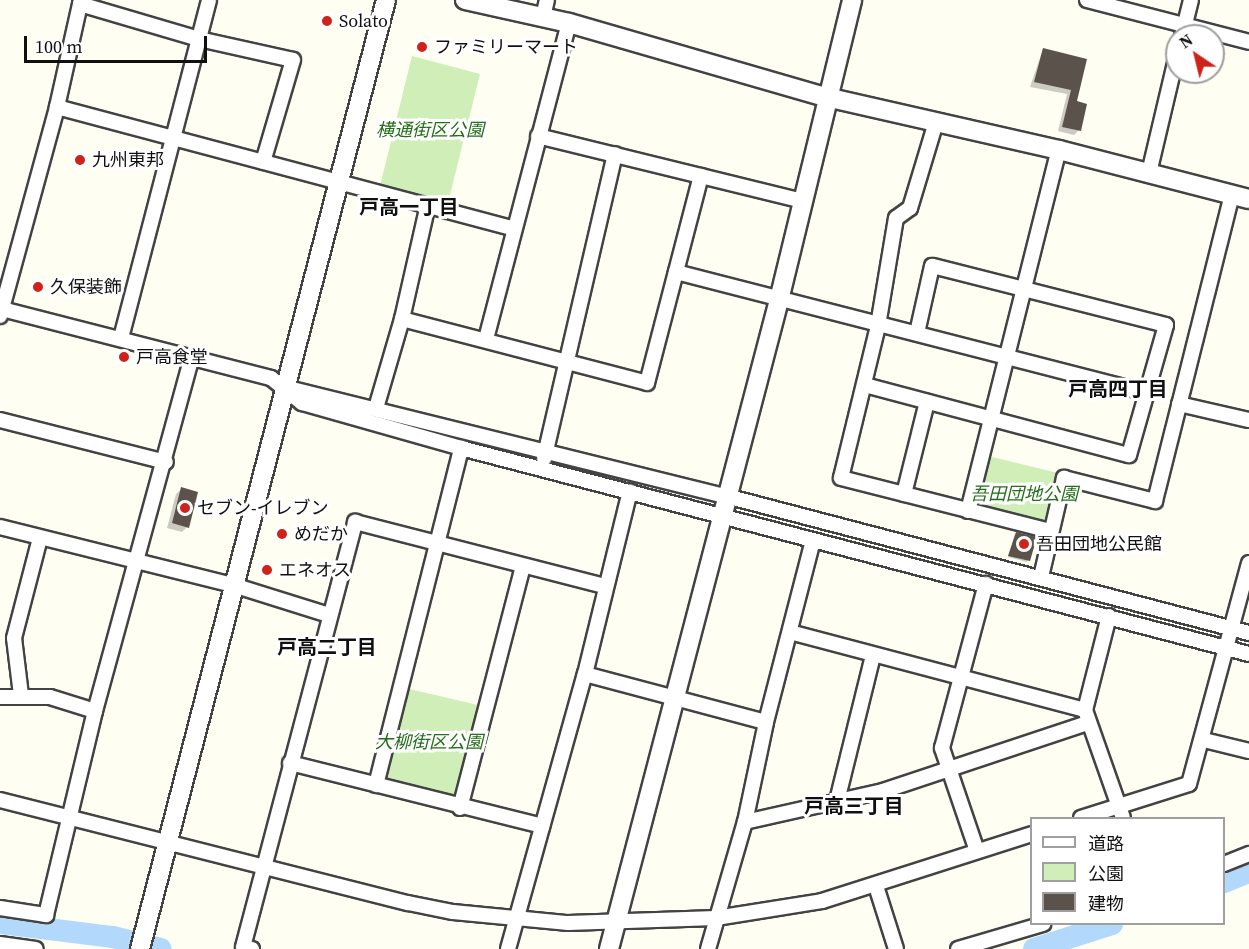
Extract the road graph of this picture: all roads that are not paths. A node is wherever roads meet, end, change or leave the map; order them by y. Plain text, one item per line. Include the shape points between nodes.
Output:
1 (209, 0) edge
2 (386, 0) edge
3 (465, 0) edge
4 (852, 0) edge
5 (1087, 0) edge
6 (1191, 0) edge
7 (81, 2) edge
8 (545, 8) edge
9 (569, 23) junction
10 (1185, 24) edge
11 (1165, 25) edge
12 (1225, 38) edge
13 (199, 39) junction
14 (1249, 42) edge
15 (1170, 84) edge
16 (826, 97) junction
17 (57, 107) junction
18 (936, 122) junction
19 (538, 136) junction
20 (174, 138) junction
21 (1059, 150) junction
22 (615, 154) junction
23 (263, 162) junction
24 (1149, 172) junction
25 (701, 176) junction
26 (340, 185) junction
27 (1241, 197) edge
28 (802, 201) junction
29 (428, 205) junction
30 (513, 228) junction
31 (676, 272) junction
32 (1024, 290) junction
33 (779, 300) junction
34 (1, 312) edge
35 (402, 319) junction
36 (878, 326) junction
37 (918, 333) junction
38 (121, 338) junction
39 (486, 339) junction
40 (1006, 354) junction
41 (192, 357) junction
42 (567, 363) junction
43 (864, 385) junction
44 (288, 388) junction
45 (1148, 393) junction
46 (927, 402) junction
47 (1179, 404) junction
48 (376, 408) junction
49 (989, 417) junction
50 (0, 420) edge
51 (1249, 420) edge
52 (461, 448) junction
53 (546, 452) junction
54 (166, 462) junction
55 (542, 469) junction
56 (630, 491) junction
57 (904, 494) junction
58 (726, 496) junction
59 (968, 511) junction
60 (721, 514) junction
61 (0, 527) edge
62 (1050, 531) junction
63 (40, 538) junction
64 (813, 540) junction
65 (437, 544) junction
66 (139, 561) junction
67 (1249, 563) edge
68 (523, 567) junction
69 (1041, 576) junction
70 (986, 584) junction
71 (233, 585) junction
72 (605, 586) junction
73 (329, 615) junction
74 (1109, 616) junction
75 (1232, 628) junction
76 (790, 632) junction
77 (1249, 633) edge
78 (1227, 648) junction
79 (1249, 654) edge
80 (873, 656) junction
81 (585, 674) junction
82 (958, 677) junction
83 (21, 695) junction
84 (675, 696) junction
85 (0, 697) edge
86 (95, 711) junction
87 (1086, 716) junction
88 (766, 722) junction
89 (1204, 740) junction
90 (1249, 751) edge
91 (290, 763) junction
92 (947, 770) junction
93 (376, 785) junction
94 (0, 800) edge
95 (837, 801) junction
96 (460, 808) junction
97 (1121, 813) edge
98 (73, 816) junction
99 (1095, 817) edge
100 (745, 822) junction
101 (542, 826) junction
102 (1030, 835) edge
103 (168, 841) junction
104 (977, 851) junction
105 (1249, 854) edge
106 (1225, 864) edge
107 (266, 866) junction
108 (876, 886) junction
109 (0, 908) edge
110 (716, 918) junction
111 (516, 919) junction
112 (616, 922) junction
113 (1040, 925) edge
114 (0, 944) edge
115 (142, 944) edge
116 (36, 949) edge
117 (252, 949) edge
118 (508, 949) edge
119 (609, 949) edge
120 (708, 949) edge
121 (896, 949) edge
122 (958, 949) edge

1 - 13 street
2 - 26 street
3 - 8 street
4 - 16 street
5 - 11 street
6 - 10 street
7 - 13 street
7 - 17 street
8 - 9 street
9 - 16 street
9 - 19 street
12 - 14 street
13 - 20 street
13 - 23 street via 293,60
15 - 24 street
16 - 18 street
16 - 28 street
17 - 20 street
17 - 34 street
18 - 21 street
18 - 36 street via 910,208 896,218
19 - 22 street
19 - 30 street
20 - 23 street
20 - 38 street
21 - 24 street
21 - 32 street
22 - 25 street
22 - 42 street
23 - 26 street
24 - 27 street
25 - 28 street
25 - 31 street
26 - 29 street
26 - 44 street
27 - 47 street
28 - 33 street
29 - 30 street
29 - 35 street
30 - 39 street
31 - 33 street
31 - 42 street via 647,383
32 - 37 street via 932,266
32 - 40 street
32 - 45 street via 1166,325
33 - 36 street
33 - 58 street
34 - 38 street
35 - 39 street
35 - 48 street
36 - 37 street
36 - 43 street
37 - 40 street
38 - 41 street
39 - 42 street
40 - 45 street
40 - 49 street
41 - 44 street via 271,378
41 - 54 street
42 - 53 street
43 - 46 street
43 - 57 street via 841,478
44 - 48 street
44 - 52 street via 302,403
44 - 71 street
45 - 49 street via 1129,455
46 - 49 street
46 - 57 street
47 - 51 street
47 - 62 street via 1155,501 1064,478
48 - 53 street
49 - 59 street
50 - 54 street
52 - 55 street
52 - 65 street
53 - 55 street
53 - 58 street
54 - 66 street
55 - 56 street
56 - 60 street
56 - 72 street
57 - 59 street
58 - 60 street
58 - 69 street
59 - 62 street
60 - 64 street
60 - 84 street
61 - 63 street
62 - 69 street
63 - 66 street
63 - 83 street via 14,638
64 - 70 street
64 - 76 street
65 - 68 street
65 - 73 street via 355,522
65 - 93 street
66 - 71 street
66 - 86 street
67 - 75 street
68 - 72 street
68 - 96 street
69 - 75 street
70 - 74 street
70 - 82 street
71 - 73 street
71 - 103 street
72 - 81 street
73 - 91 street
74 - 78 street
74 - 87 street
75 - 77 street
75 - 78 street
76 - 80 street
76 - 88 street
78 - 79 street
78 - 89 street
80 - 82 street
80 - 95 street
81 - 84 street
81 - 101 street
82 - 87 street
82 - 92 street via 943,734
83 - 85 street
83 - 86 street via 50,697
84 - 88 street
84 - 112 street
86 - 98 street
87 - 92 street
87 - 97 street
88 - 100 street
89 - 90 street
89 - 97 street via 1189,784
91 - 93 street
91 - 107 street
92 - 95 street
92 - 104 street
93 - 96 street
94 - 98 street
95 - 100 street
96 - 101 street
97 - 99 street
98 - 103 street
98 - 109 street via 46,915
100 - 110 street
101 - 111 street
102 - 104 street
103 - 107 street
103 - 115 street
104 - 108 street
105 - 106 street
107 - 111 street via 408,903
107 - 117 street via 243,946
108 - 110 street via 822,901
108 - 121 street
110 - 112 street
110 - 120 street
111 - 112 street
111 - 118 street
112 - 119 street
113 - 122 street
114 - 116 street

